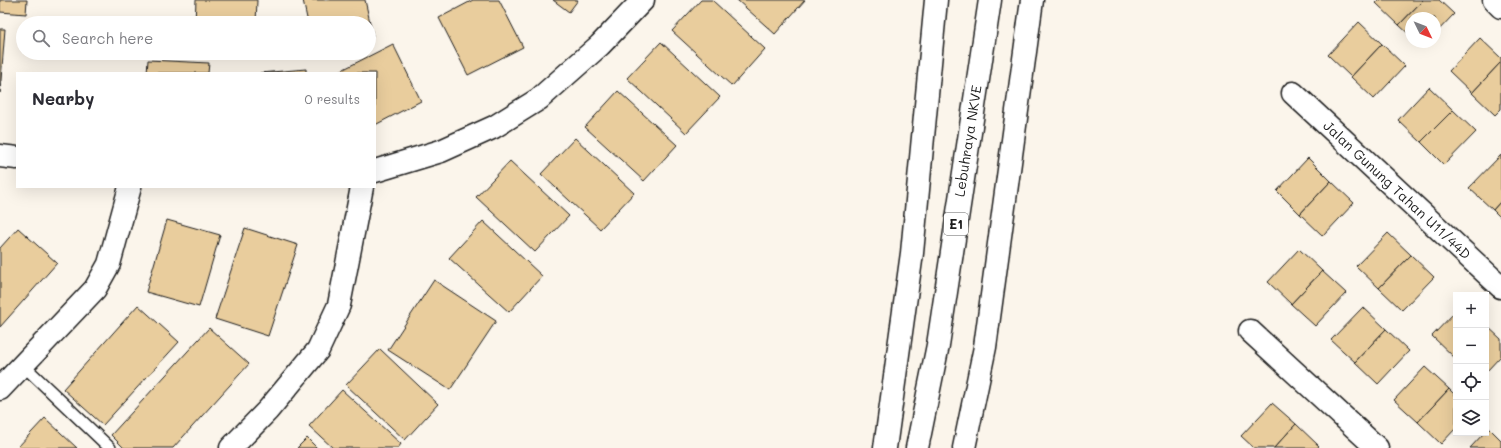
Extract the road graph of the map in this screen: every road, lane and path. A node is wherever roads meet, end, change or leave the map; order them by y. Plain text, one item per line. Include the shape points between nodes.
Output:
1 (643, 0) edge
2 (936, 0) edge
3 (990, 0) edge
4 (1032, 0) edge
5 (1041, 0) edge
6 (1494, 0) edge
7 (1501, 6) edge
8 (1022, 71) junction
9 (1293, 93) dead end
10 (0, 156) edge
11 (16, 158) edge
12 (376, 171) edge
13 (130, 188) edge
14 (362, 188) edge
15 (1501, 287) edge
16 (1250, 331) dead end
17 (23, 365) junction
18 (0, 389) edge
19 (110, 448) edge
20 (231, 448) edge
21 (885, 448) edge
22 (917, 448) edge
23 (964, 448) edge
24 (1377, 448) edge

1 - 12 main road via 600,45 533,103 494,127 441,151
2 - 21 main road via 912,253
3 - 22 main road, Lebuhraya NKVE / E1 via 938,345
4 - 8 main road
5 - 8 main road
6 - 7 main road
8 - 23 main road via 985,347
9 - 15 main road, Jalan Gunung Tahan U11/44D
10 - 11 main road
13 - 17 main road via 108,264 95,289
14 - 20 main road via 338,305 318,350 268,410
16 - 24 main road
17 - 18 main road
17 - 19 lane

